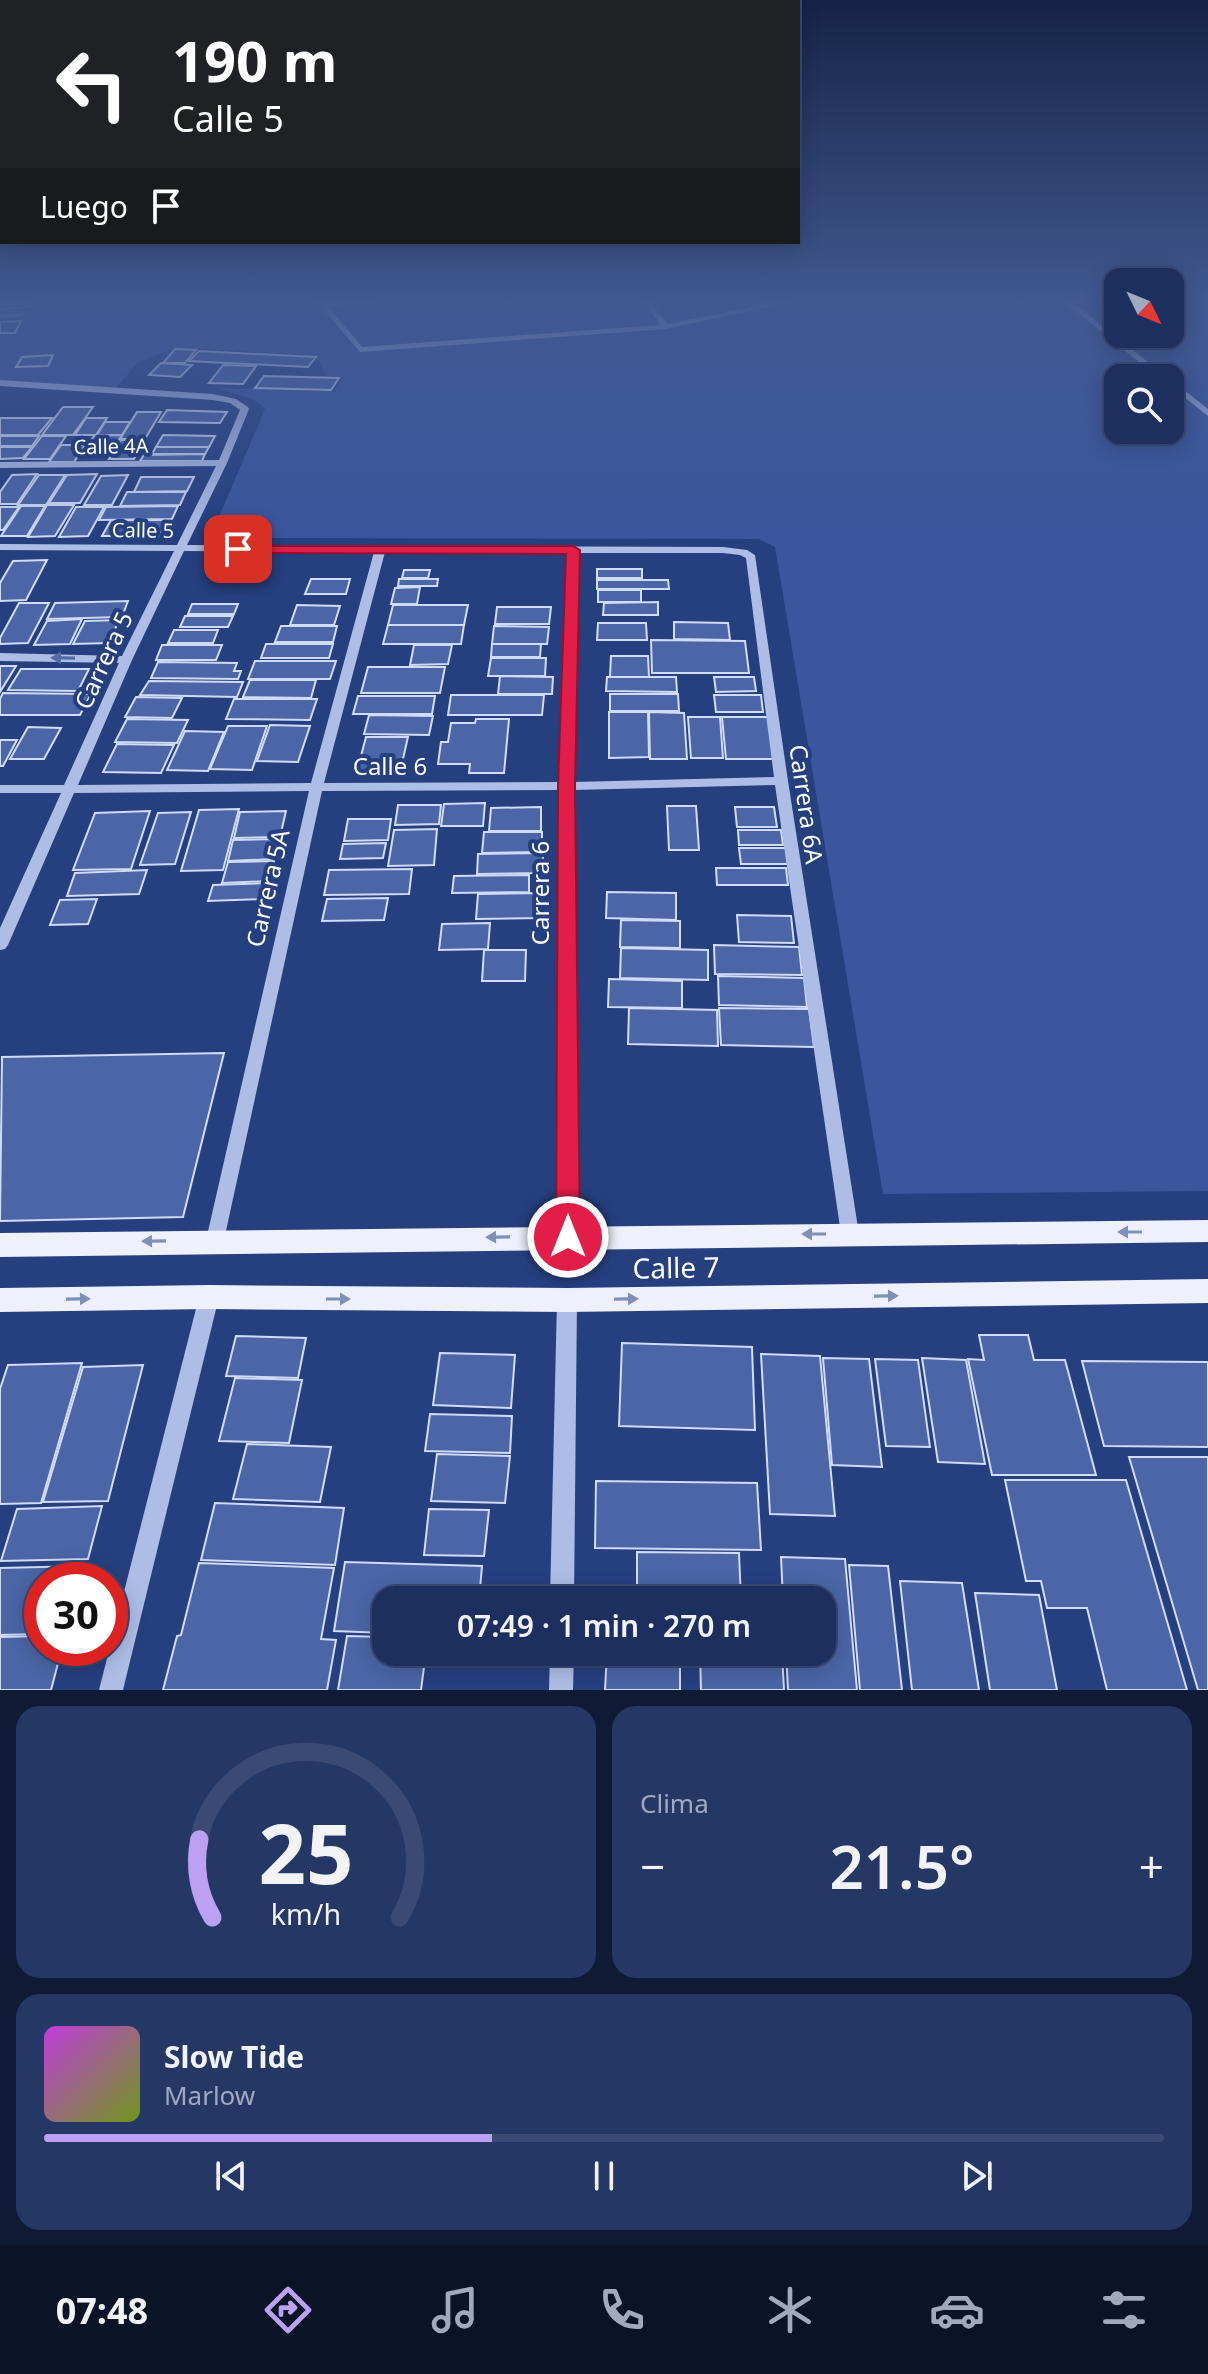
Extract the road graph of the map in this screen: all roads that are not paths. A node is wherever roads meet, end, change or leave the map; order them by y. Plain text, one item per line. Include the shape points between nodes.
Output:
1 (2, 385) edge
2 (1184, 393) edge
3 (1208, 413) edge
4 (222, 463) junction
5 (0, 465) edge
6 (0, 547) edge
7 (181, 549) junction
8 (380, 549) junction
9 (573, 550) junction
10 (0, 657) edge
11 (126, 660) junction
12 (781, 781) junction
13 (567, 786) junction
14 (316, 788) junction
15 (0, 789) edge
16 (67, 789) junction
17 (0, 945) edge
18 (1208, 1231) edge
19 (850, 1234) junction
20 (568, 1237) junction
21 (215, 1240) junction
22 (0, 1245) edge
23 (1208, 1291) edge
24 (209, 1297) junction
25 (0, 1300) edge
26 (567, 1300) junction
27 (562, 1586) edge
28 (562, 1666) edge
29 (111, 1690) edge
30 (561, 1690) edge

1 - 4 street, Carrera 5 via 233,401 245,409
2 - 3 street
4 - 5 street, Calle 4A
4 - 7 street, Carrera 5
6 - 7 street, Calle 5
7 - 8 street, Calle 5
7 - 11 street, Carrera 5
8 - 9 street, Calle 5
8 - 14 street, Carrera 5A
9 - 12 street, Carrera 6A via 723,550 751,557
9 - 13 street, Carrera 6
11 -> 10 street
11 - 16 street, Carrera 5
12 - 13 street, Calle 6
12 - 19 street, Carrera 6A
13 - 14 street, Calle 6
13 - 20 street, Carrera 6
14 - 16 street, Calle 6
14 - 21 street, Carrera 5A
15 - 16 street, Calle 6
16 - 17 street, Carrera 5
18 -> 19 main road, Calle 7
19 -> 20 main road, Calle 7
20 -> 21 main road, Calle 7
21 -> 22 main road, Calle 7
26 -> 23 main road, Calle 7
25 -> 24 main road, Calle 7
24 -> 26 main road, Calle 7
24 - 29 street
26 - 27 street
28 - 30 street

